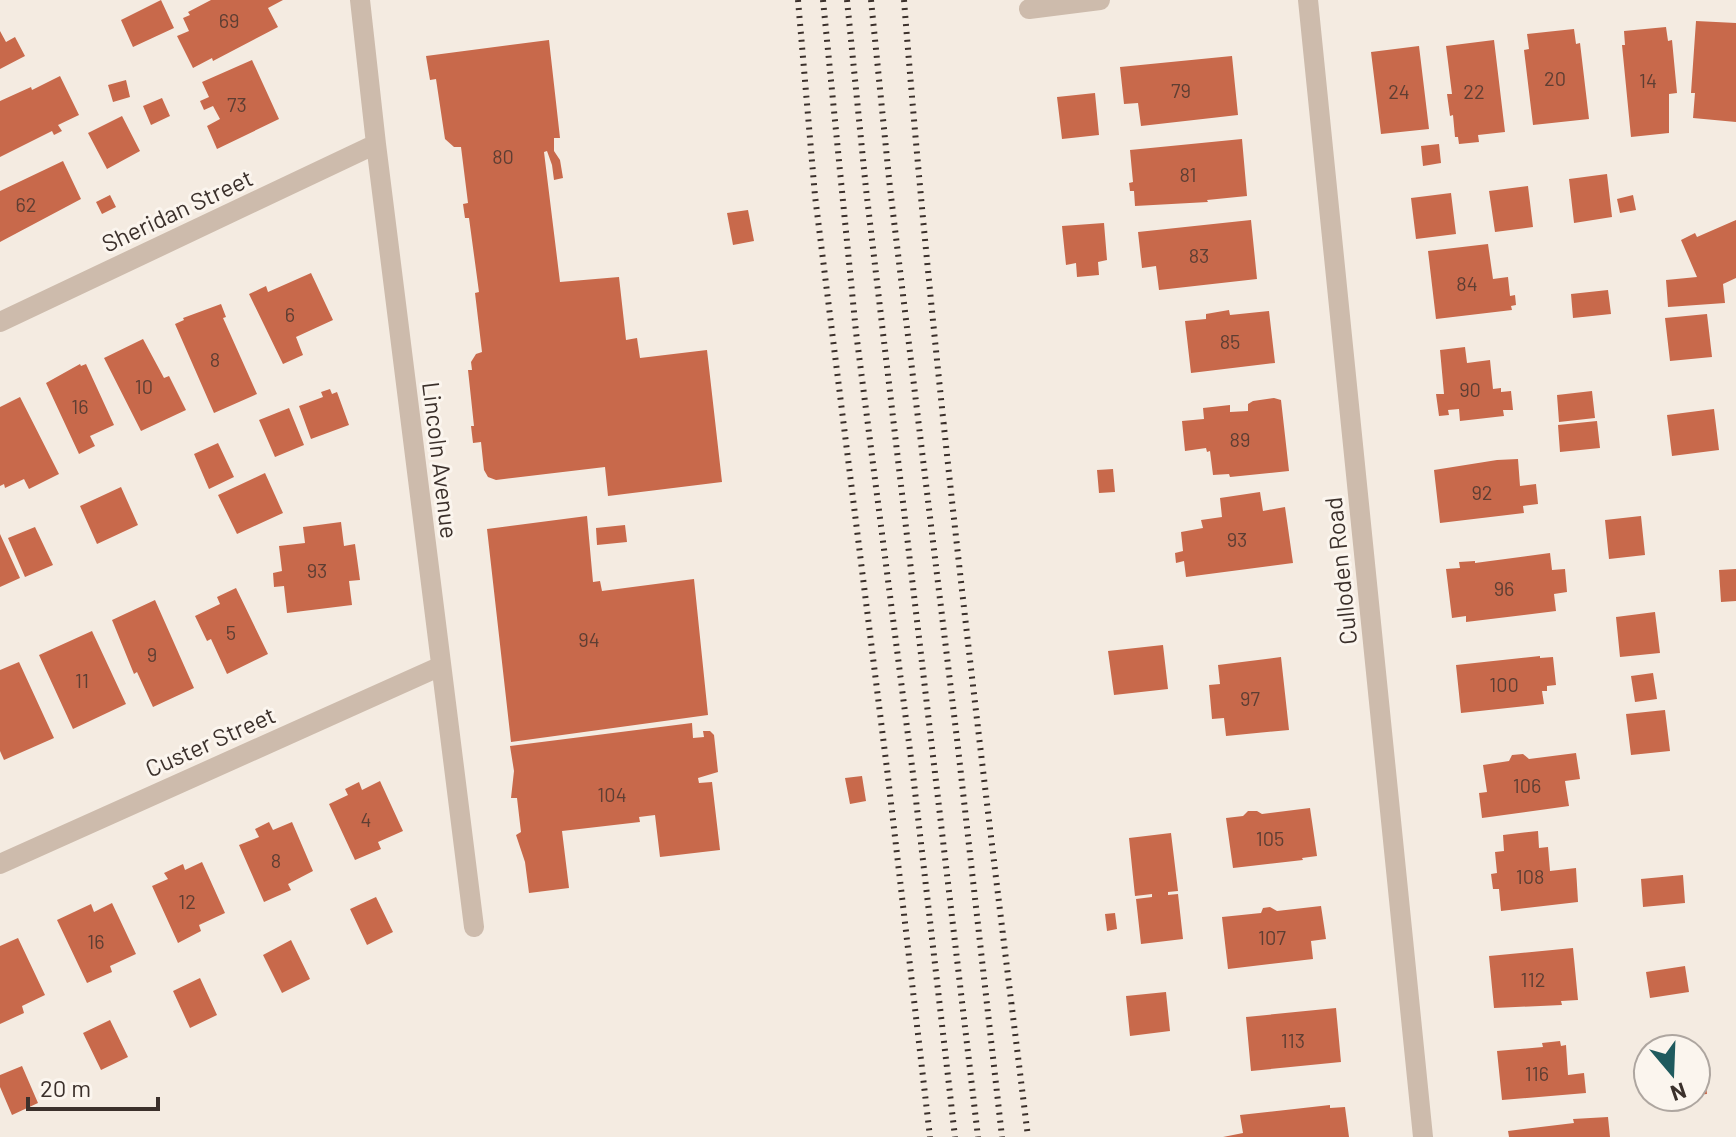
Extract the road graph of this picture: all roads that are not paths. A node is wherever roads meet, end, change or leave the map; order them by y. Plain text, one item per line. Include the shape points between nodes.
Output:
1 (360, 0) edge
2 (1100, 0) edge
3 (1308, 0) edge
4 (1029, 9) dead end
5 (376, 144) junction
6 (0, 322) edge
7 (441, 666) junction
8 (0, 864) edge
9 (474, 927) dead end
10 (1423, 1137) edge

1 - 5 street, Lincoln Avenue
2 - 4 street
3 - 10 street, Culloden Road
5 - 6 street, Sheridan Street
5 - 7 street, Lincoln Avenue
7 - 8 street, Custer Street
7 - 9 street, Lincoln Avenue

